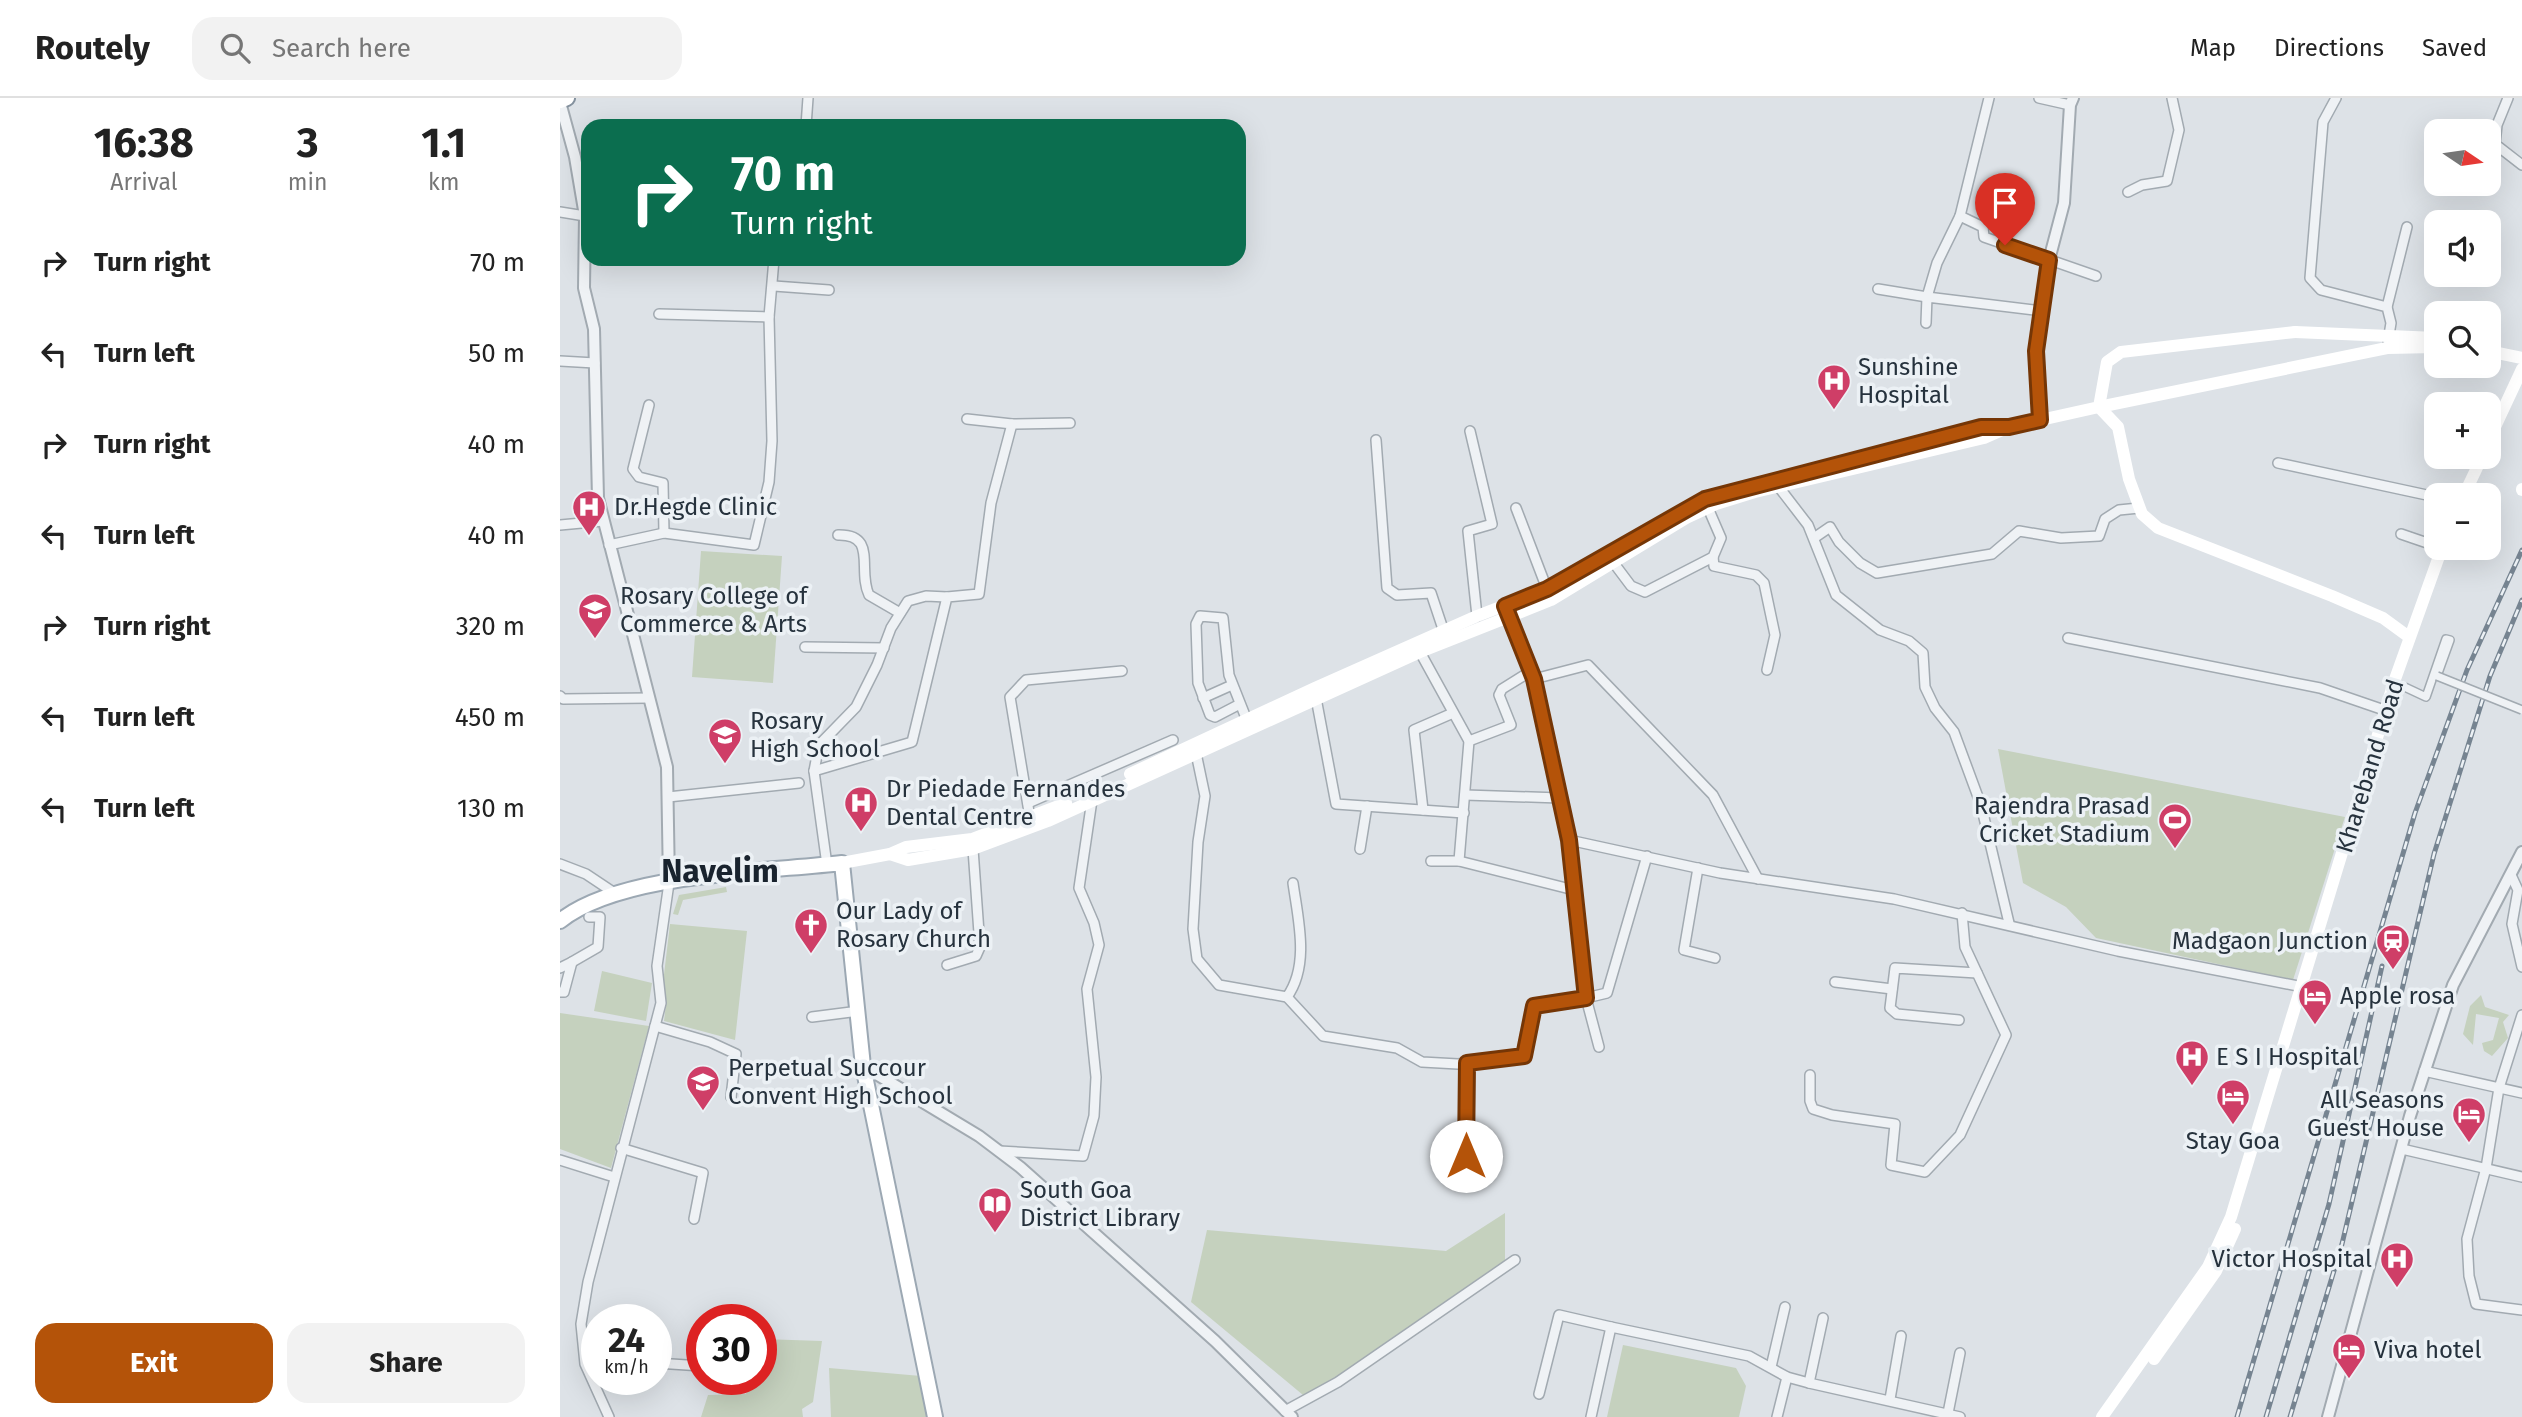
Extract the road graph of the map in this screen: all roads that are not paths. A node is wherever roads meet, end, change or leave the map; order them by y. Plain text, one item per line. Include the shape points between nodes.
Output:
1 (567, 98) edge
2 (808, 98) edge
3 (1989, 98) edge
4 (2039, 98) edge
5 (2172, 98) edge
6 (2336, 98) edge
7 (2508, 98) edge
8 (2071, 102) edge
9 (561, 108) edge
10 (806, 119) edge
11 (2522, 165) edge
12 (2128, 192) dead end
13 (581, 198) edge
14 (560, 212) edge
15 (581, 215) edge
16 (1960, 216) junction
17 (2407, 227) dead end
18 (2049, 260) junction
19 (584, 266) edge
20 (774, 266) edge
21 (2096, 276) dead end
22 (774, 286) junction
23 (1878, 289) dead end
24 (829, 290) dead end
25 (1927, 298) junction
26 (2387, 307) junction
27 (2042, 310) junction
28 (659, 314) dead end
29 (769, 317) junction
30 (1926, 323) dead end
31 (2424, 337) edge
32 (2424, 347) edge
33 (2501, 347) edge
34 (2387, 348) junction
35 (2522, 351) edge
36 (2501, 354) edge
37 (2522, 358) edge
38 (560, 361) edge
39 (595, 363) junction
40 (2522, 369) edge
41 (649, 405) dead end
42 (2099, 407) junction
43 (2501, 414) edge
44 (967, 419) dead end
45 (2040, 420) junction
46 (1070, 423) dead end
47 (1012, 424) junction
48 (1470, 431) dead end
49 (1376, 440) dead end
50 (2278, 463) dead end
51 (1844, 466) junction
52 (1778, 486) junction
53 (2424, 494) edge
54 (1516, 508) dead end
55 (1708, 508) junction
56 (2139, 508) junction
57 (603, 521) junction
58 (560, 525) edge
59 (664, 533) junction
60 (2401, 534) dead end
61 (838, 535) dead end
62 (1814, 538) junction
63 (2424, 542) edge
64 (609, 545) junction
65 (1713, 557) junction
66 (2438, 560) edge
67 (1613, 562) junction
68 (1547, 589) junction
69 (947, 597) junction
70 (1507, 612) junction
71 (900, 613) junction
72 (1477, 616) junction
73 (1444, 632) junction
74 (2409, 637) junction
75 (2068, 638) dead end
76 (805, 647) dead end
77 (884, 648) junction
78 (1420, 652) junction
79 (1767, 670) dead end
80 (1122, 671) dead end
81 (1533, 675) junction
82 (2395, 682) junction
83 (1232, 685) junction
84 (560, 696) edge
85 (649, 698) junction
86 (1203, 698) junction
87 (1316, 698) junction
88 (1240, 704) junction
89 (2387, 710) junction
90 (2522, 710) edge
91 (1453, 713) junction
92 (1212, 717) junction
93 (1248, 724) junction
94 (1218, 732) junction
95 (1173, 740) dead end
96 (1469, 741) junction
97 (1196, 753) junction
98 (814, 771) junction
99 (799, 783) dead end
100 (1465, 794) junction
101 (668, 797) junction
102 (1091, 797) junction
103 (1560, 798) junction
104 (1028, 803) junction
105 (1367, 806) junction
106 (1423, 810) junction
107 (1464, 813) junction
108 (1030, 818) junction
109 (1569, 840) junction
110 (973, 849) junction
111 (1360, 849) dead end
112 (2522, 852) edge
113 (890, 854) junction
114 (1647, 856) junction
115 (1431, 861) dead end
116 (1459, 861) junction
117 (842, 863) junction
118 (560, 864) edge
119 (827, 865) junction
120 (1698, 868) junction
121 (2511, 875) junction
122 (1758, 879) junction
123 (669, 883) junction
124 (1293, 883) dead end
125 (1574, 890) junction
126 (613, 892) junction
127 (567, 911) edge
128 (1962, 913) junction
129 (589, 917) dead end
130 (560, 921) edge
131 (2008, 923) junction
132 (1715, 958) dead end
133 (572, 962) junction
134 (947, 965) dead end
135 (2522, 967) edge
136 (560, 968) edge
137 (1977, 973) junction
138 (1835, 982) dead end
139 (2303, 987) junction
140 (1892, 989) junction
141 (560, 992) edge
142 (1287, 997) junction
143 (1586, 998) junction
144 (859, 1011) junction
145 (2522, 1015) edge
146 (813, 1017) dead end
147 (1959, 1020) dead end
148 (654, 1026) junction
149 (1599, 1047) dead end
150 (1467, 1063) junction
151 (863, 1066) junction
152 (2424, 1071) junction
153 (1810, 1075) dead end
154 (2500, 1088) junction
155 (2522, 1093) edge
156 (731, 1097) dead end
157 (621, 1148) junction
158 (2402, 1149) junction
159 (999, 1151) junction
160 (1466, 1156) dead end
161 (560, 1160) edge
162 (2486, 1168) junction
163 (614, 1177) junction
164 (2522, 1177) edge
165 (694, 1219) dead end
166 (1515, 1260) dead end
167 (584, 1304) edge
168 (1785, 1307) dead end
169 (2522, 1310) edge
170 (1823, 1318) dead end
171 (1611, 1327) junction
172 (1901, 1336) dead end
173 (1960, 1353) dead end
174 (1771, 1367) junction
175 (1787, 1377) junction
176 (1809, 1383) junction
177 (1539, 1394) dead end
178 (601, 1395) edge
179 (1890, 1399) junction
180 (1948, 1413) junction
181 (1288, 1414) edge
182 (609, 1417) edge
183 (935, 1417) edge
184 (1591, 1417) edge
185 (1777, 1417) edge
186 (1960, 1417) edge
187 (2102, 1417) edge
188 (2112, 1417) edge
189 (2328, 1417) edge

1 - 9 main road
2 - 10 street
3 - 16 street
4 - 8 street
5 - 12 street via 2179,130 2167,181
6 - 26 street via 2323,122 2310,278 2320,290
7 - 11 street via 2497,125 2496,144
8 - 18 street via 2064,203
9 - 13 street
14 - 15 street
16 - 18 street via 1983,227 1984,237
16 - 25 street via 1937,262
17 - 26 street
18 - 21 street
18 - 27 street
19 - 39 street
20 - 22 street
22 - 24 street
22 - 29 street
23 - 25 street
25 - 27 street
25 - 30 street
26 - 34 street via 2391,323
27 - 45 street via 2036,351
28 - 29 street
29 - 59 street via 772,441 769,482 754,545
31 - 42 main road, bridge via 2295,332 2121,352 2107,362
32 - 34 main road
33 - 35 main road
34 - 42 main road
36 - 37 main road
38 - 39 street
39 - 57 street via 598,498
40 - 43 main road
41 - 59 street via 633,469 639,477 663,482
42 - 45 main road
42 - 56 main road via 2118,427
44 - 47 street
45 - 51 main road via 1981,427
46 - 47 street
47 - 69 street via 990,503 979,594
48 - 72 street via 1492,524 1468,531
49 - 73 street via 1387,588 1397,595 1432,593
50 - 53 street
51 - 52 main road
51 - 68 main road via 1705,499
52 - 55 main road
52 - 62 street
54 - 68 street
55 - 65 street via 1721,538
55 - 67 main road
56 - 62 street via 2119,510 2105,519 2099,537 2061,538 2020,531 1992,554 1877,573 1860,563 1830,527
56 - 74 main road via 2158,528 2383,618
57 - 58 street
57 - 64 street
59 - 64 street
60 - 63 street
61 - 71 street via 859,540 869,594
62 - 131 street via 1836,595 1862,618 1923,653 1925,687 1954,732 1981,805
64 - 85 street
65 - 67 street via 1645,592 1631,586
65 - 79 street via 1714,566 1756,575 1764,583 1775,635
66 - 74 main road, Khareband Road
67 - 70 main road via 1551,600
68 - 70 main road
69 - 71 street via 908,601
69 - 98 street via 912,742
70 - 72 main road
70 - 78 main road
70 - 81 street
71 - 77 street
72 - 73 main road
73 - 93 main road
74 - 82 main road, Khareband Road
75 - 89 street via 2320,688
76 - 77 street
77 - 98 street via 856,707 819,745
78 - 87 main road
78 - 91 street
80 - 104 street via 1026,680 1010,697
81 - 96 street via 1499,695 1511,725
81 - 103 street
81 - 122 street via 1588,665 1713,795
82 - 89 main road, Khareband Road
82 - 90 street, bridge via 2426,697 2446,639 2450,640 2437,676
83 - 86 street
83 - 86 street via 1223,618 1200,616 1196,624 1198,683
83 - 88 street
84 - 85 street
85 - 101 street via 667,767
86 - 92 street
87 - 93 main road
87 - 105 street via 1336,804
88 - 92 street
88 - 93 street
89 - 139 main road, Khareband Road
91 - 96 street
91 - 106 street via 1414,730
92 - 94 street
93 - 94 main road
93 - 97 main road
94 - 102 main road
95 - 104 street
96 - 100 street
97 - 102 main road
97 - 142 street via 1205,796 1193,929 1197,959 1219,985
98 - 119 street
99 - 101 street
100 - 103 street
100 - 107 street
101 - 123 street
102 - 108 main road
102 - 110 main road
102 - 159 street via 1079,888 1099,945 1087,989 1096,1077 1087,1143 1083,1156
103 - 109 street
104 - 108 street
105 - 106 street
105 - 111 street
106 - 107 street
107 - 116 street
108 - 113 main road via 972,839 906,847
109 - 114 street
109 - 125 street
110 - 113 main road via 908,860
110 - 134 street via 980,947 976,957
112 - 121 street
113 - 117 main road
114 - 120 street
114 - 143 street via 1610,985 1606,993
115 - 116 street
116 - 125 street
117 - 119 main road
117 - 144 main road
118 - 126 street
119 - 123 main road
120 - 122 street
120 - 132 street via 1684,950
121 - 135 street via 2518,892 2512,923
121 - 152 street via 2453,985
122 - 128 street
123 - 126 main road
123 - 148 street via 657,966 661,1003
124 - 142 street via 1301,951
125 - 143 street
126 - 127 main road
127 - 130 main road
128 - 131 street
128 - 137 street via 1965,947
129 - 133 street via 600,917 598,947
131 - 139 street via 2118,951
133 - 136 street
133 - 141 street via 564,992
137 - 140 street via 1895,968
137 - 153 street via 2006,1035 1960,1135 1925,1172 1891,1165 1895,1124 1814,1109
138 - 140 street
139 - 187 main road via 2231,1217 2214,1255
139 - 188 main road via 2239,1220 2216,1271
140 - 147 street via 1891,1008 1897,1014
142 - 150 street via 1323,1036 1397,1048 1422,1062
143 - 149 street
143 - 150 street via 1534,1006 1524,1056
144 - 146 street
144 - 151 main road
145 - 154 street
148 - 156 street via 736,1054
148 - 157 street
150 - 160 street
151 - 159 street
151 - 183 main road
152 - 154 street
152 - 158 street
154 - 155 street
154 - 162 street
157 - 163 street
157 - 165 street via 703,1173
158 - 162 street
158 - 189 street
159 - 181 street via 1215,1341
161 - 163 street
162 - 164 street
162 - 169 street via 2467,1238 2472,1296 2476,1304
163 - 167 street
166 - 181 street
168 - 174 street
170 - 176 street
171 - 174 street via 1749,1356
171 - 177 street via 1559,1315
171 - 184 street
172 - 179 street
173 - 180 street
174 - 175 street
175 - 176 street
175 - 185 street
176 - 179 street
178 - 182 street
179 - 180 street
180 - 186 street

